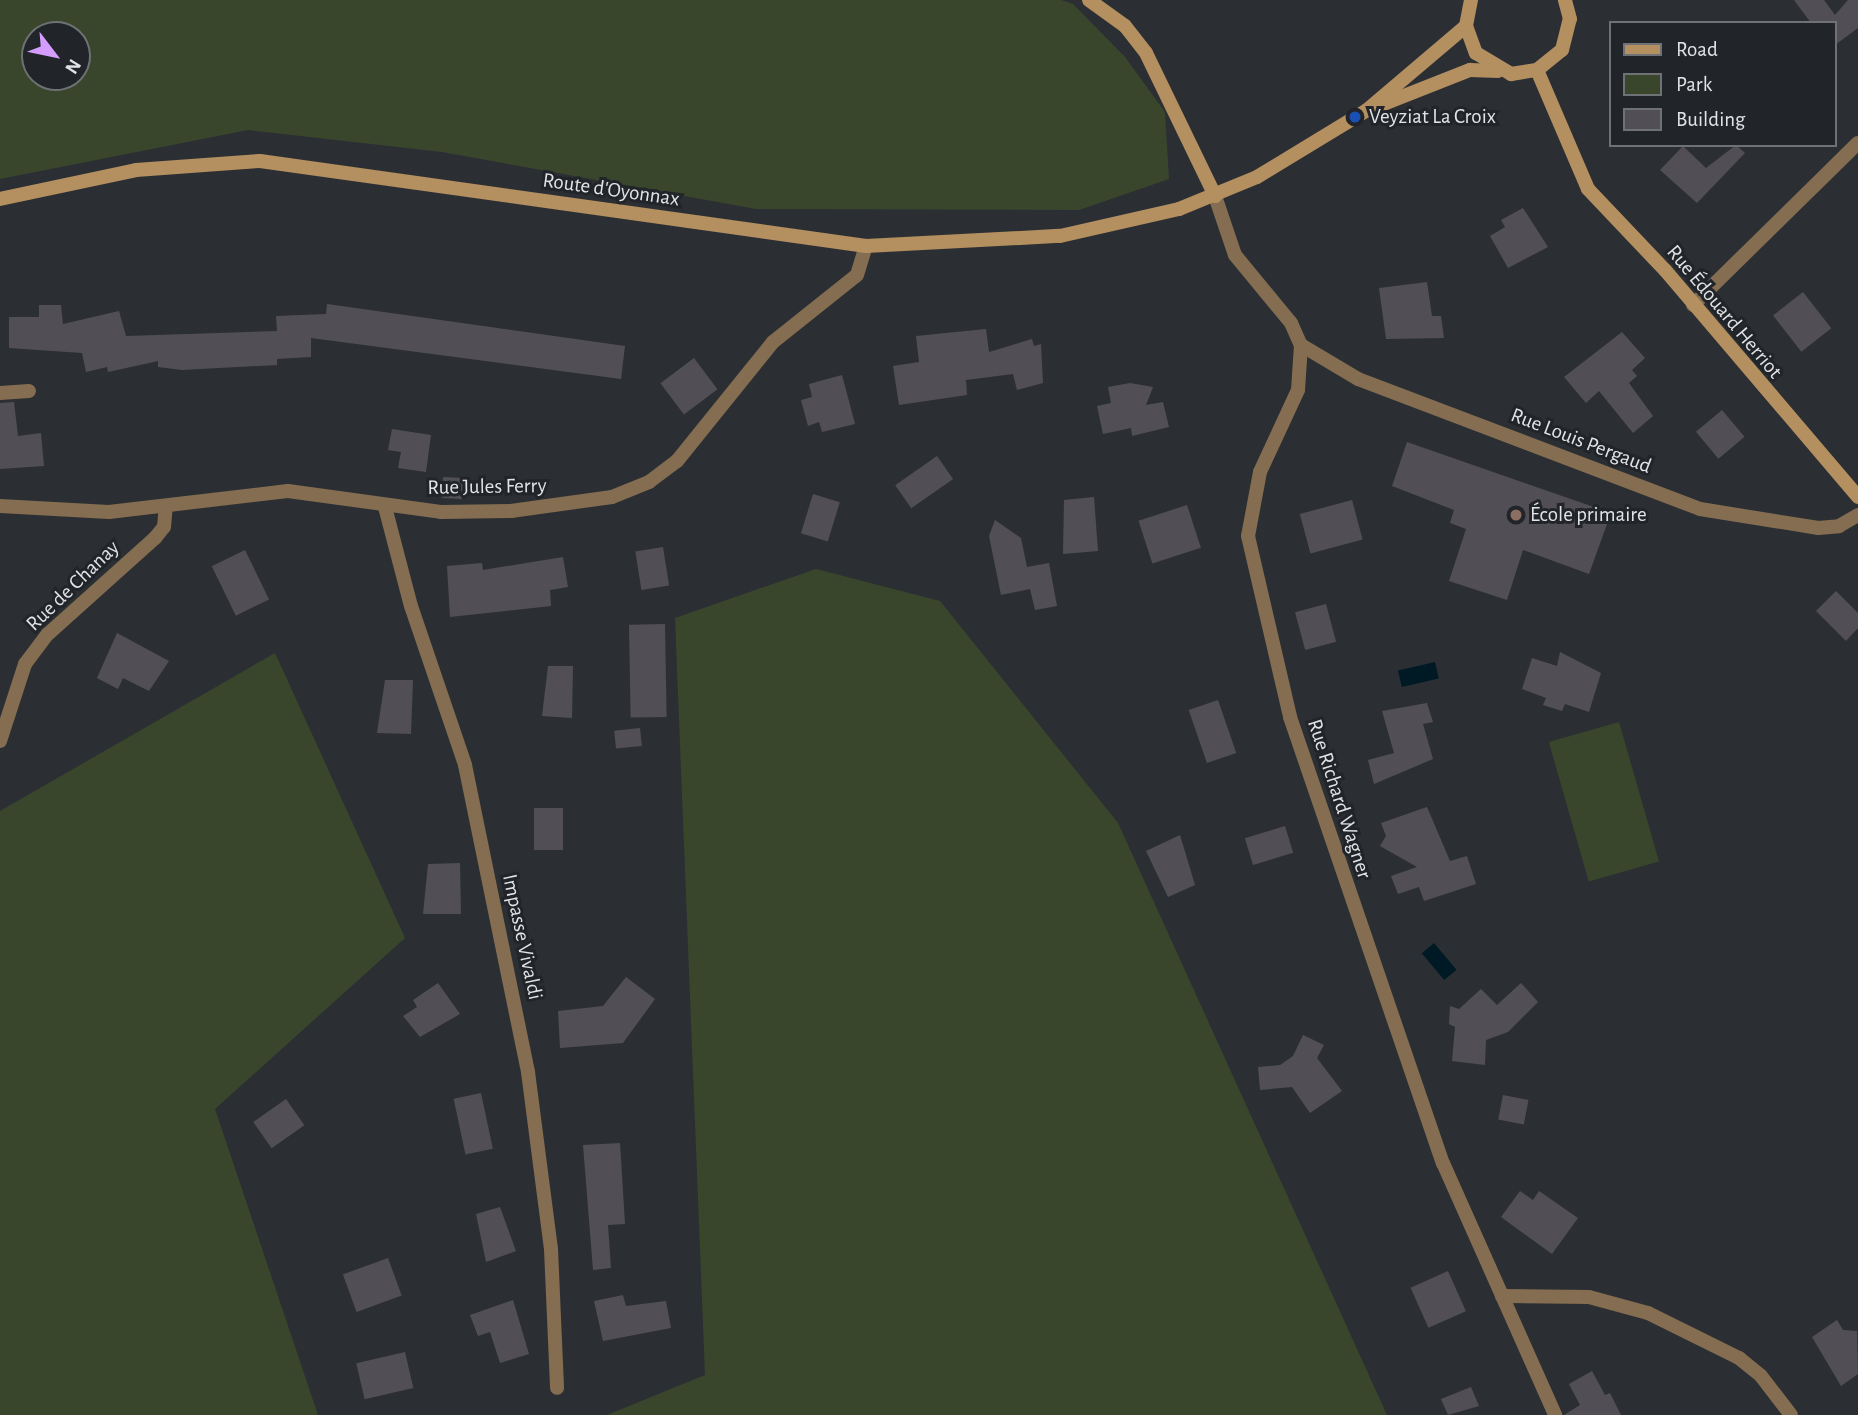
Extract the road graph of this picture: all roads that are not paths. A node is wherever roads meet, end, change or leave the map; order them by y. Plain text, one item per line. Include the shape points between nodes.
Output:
1 (1089, 0) edge
2 (1471, 0) edge
3 (1565, 0) edge
4 (1465, 26) junction
5 (1537, 70) junction
6 (1499, 71) junction
7 (1367, 110) junction
8 (1858, 144) edge
9 (1214, 196) junction
10 (0, 199) edge
11 (866, 246) junction
12 (1693, 305) junction
13 (1301, 345) junction
14 (29, 391) dead end
15 (0, 393) edge
16 (1858, 497) edge
17 (0, 506) edge
18 (166, 506) junction
19 (385, 507) junction
20 (1858, 515) edge
21 (0, 741) edge
22 (1502, 1296) junction
23 (557, 1388) dead end
24 (1555, 1415) edge
25 (1791, 1415) edge

1 - 9 main road via 1125,26 1146,53
2 - 4 main road
3 - 5 main road via 1569,35 1551,62
4 - 6 main road via 1476,53
4 - 7 main road
5 - 6 main road
5 - 12 main road, Rue Édouard Herriot via 1588,190
6 - 7 main road via 1470,70
7 - 9 main road, Route d'Oyonnax via 1257,177
8 - 12 street
9 - 11 main road, Route d'Oyonnax via 1143,220 1060,236
9 - 13 street via 1235,255 1292,323
10 - 11 main road, Route d'Oyonnax via 136,170 260,161
11 - 19 street, Rue Jules Ferry via 857,275 773,342 706,430 649,482 576,505 511,511
12 - 16 main road, Rue Édouard Herriot
13 - 20 street, Rue Louis Pergaud via 1358,379 1700,509 1804,526 1839,526
13 - 22 street, Rue Richard Wagner via 1298,390 1252,505 1253,569 1290,717 1337,865 1443,1163
14 - 15 street
17 - 18 street, Rue Jules Ferry via 109,512
18 - 19 street, Rue Jules Ferry via 288,491
18 - 21 street, Rue de Chanay via 164,527 155,538 48,634 25,664
19 - 23 street, Impasse Vivaldi via 411,606 464,765 528,1072 551,1249
22 - 24 street, Rue Richard Wagner
22 - 25 street via 1567,1294 1648,1313 1739,1358 1761,1376

